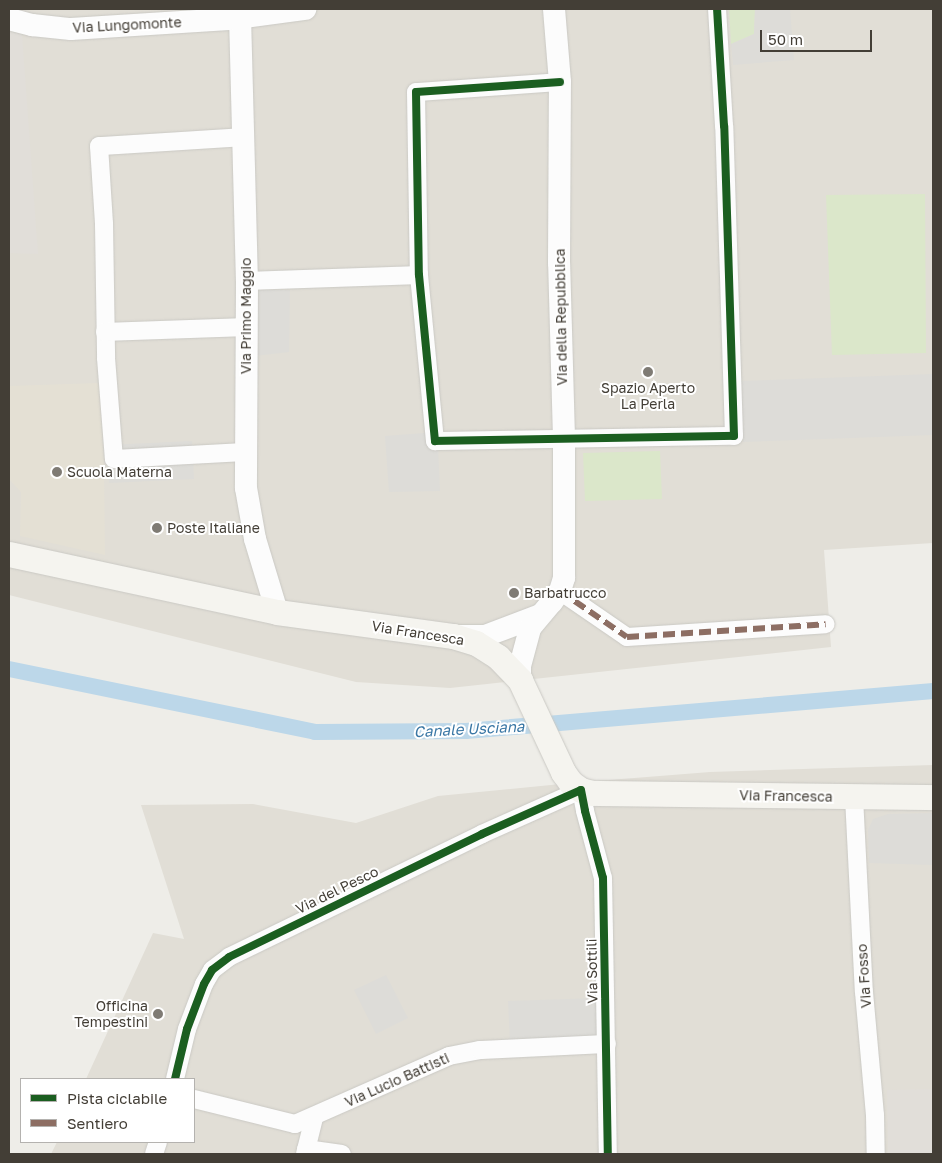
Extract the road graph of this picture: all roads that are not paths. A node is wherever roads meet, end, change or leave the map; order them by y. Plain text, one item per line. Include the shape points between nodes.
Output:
1 (304, 9) edge
2 (554, 9) edge
3 (716, 9) edge
4 (235, 17) junction
5 (9, 20) edge
6 (560, 82) junction
7 (244, 137) junction
8 (419, 275) junction
9 (247, 281) junction
10 (246, 327) junction
11 (105, 332) junction
12 (564, 438) junction
13 (245, 452) junction
14 (9, 554) edge
15 (560, 591) junction
16 (277, 612) junction
17 (529, 623) junction
18 (826, 624) dead end
19 (453, 636) junction
20 (498, 658) junction
21 (520, 680) junction
22 (581, 790) junction
23 (854, 797) junction
24 (933, 797) edge
25 (606, 1044) junction
26 (175, 1078) edge
27 (195, 1100) edge
28 (314, 1117) junction
29 (306, 1151) edge
30 (342, 1154) edge
31 (608, 1154) edge
32 (876, 1154) edge

1 - 4 street, Via Lungomonte
2 - 6 street, Via della Repubblica
3 - 12 street via 724,126 734,436
4 - 5 street, Via Lungomonte via 71,29
4 - 7 street, Via Primo Maggio
6 - 8 street via 416,92
6 - 12 street, Via della Repubblica via 559,263
7 - 9 street, Via Primo Maggio
7 - 11 street via 98,146 104,224
8 - 9 street
8 - 12 street via 435,441
9 - 10 street, Via Primo Maggio
10 - 11 street
10 - 13 street, Via Primo Maggio
11 - 13 street via 114,459
12 - 15 street, Via della Repubblica via 564,578
13 - 16 street, Via Primo Maggio via 255,539
14 - 16 main road, Via Francesca
15 - 17 street
15 - 18 street via 627,636
16 - 19 main road, Via Francesca
17 - 19 street via 485,636
17 - 20 street via 511,650
17 - 21 street
19 - 20 main road, Via Francesca via 476,643
20 - 21 main road, Via Francesca
21 - 22 main road, Via Francesca via 563,772
22 - 23 main road, Via Francesca via 609,794
22 - 25 street, Via Sottili via 603,878
22 - 26 street, Via del Pesco via 482,834 229,957 212,970 204,984 187,1030
23 - 24 main road, Via Francesca
23 - 32 street, Via Fosso
25 - 28 street, Via Lucio Battisti via 480,1050 449,1056
25 - 31 street, Via Sottili
27 - 28 street, Via Lucio Battisti via 295,1124
28 - 29 street
29 - 30 street

